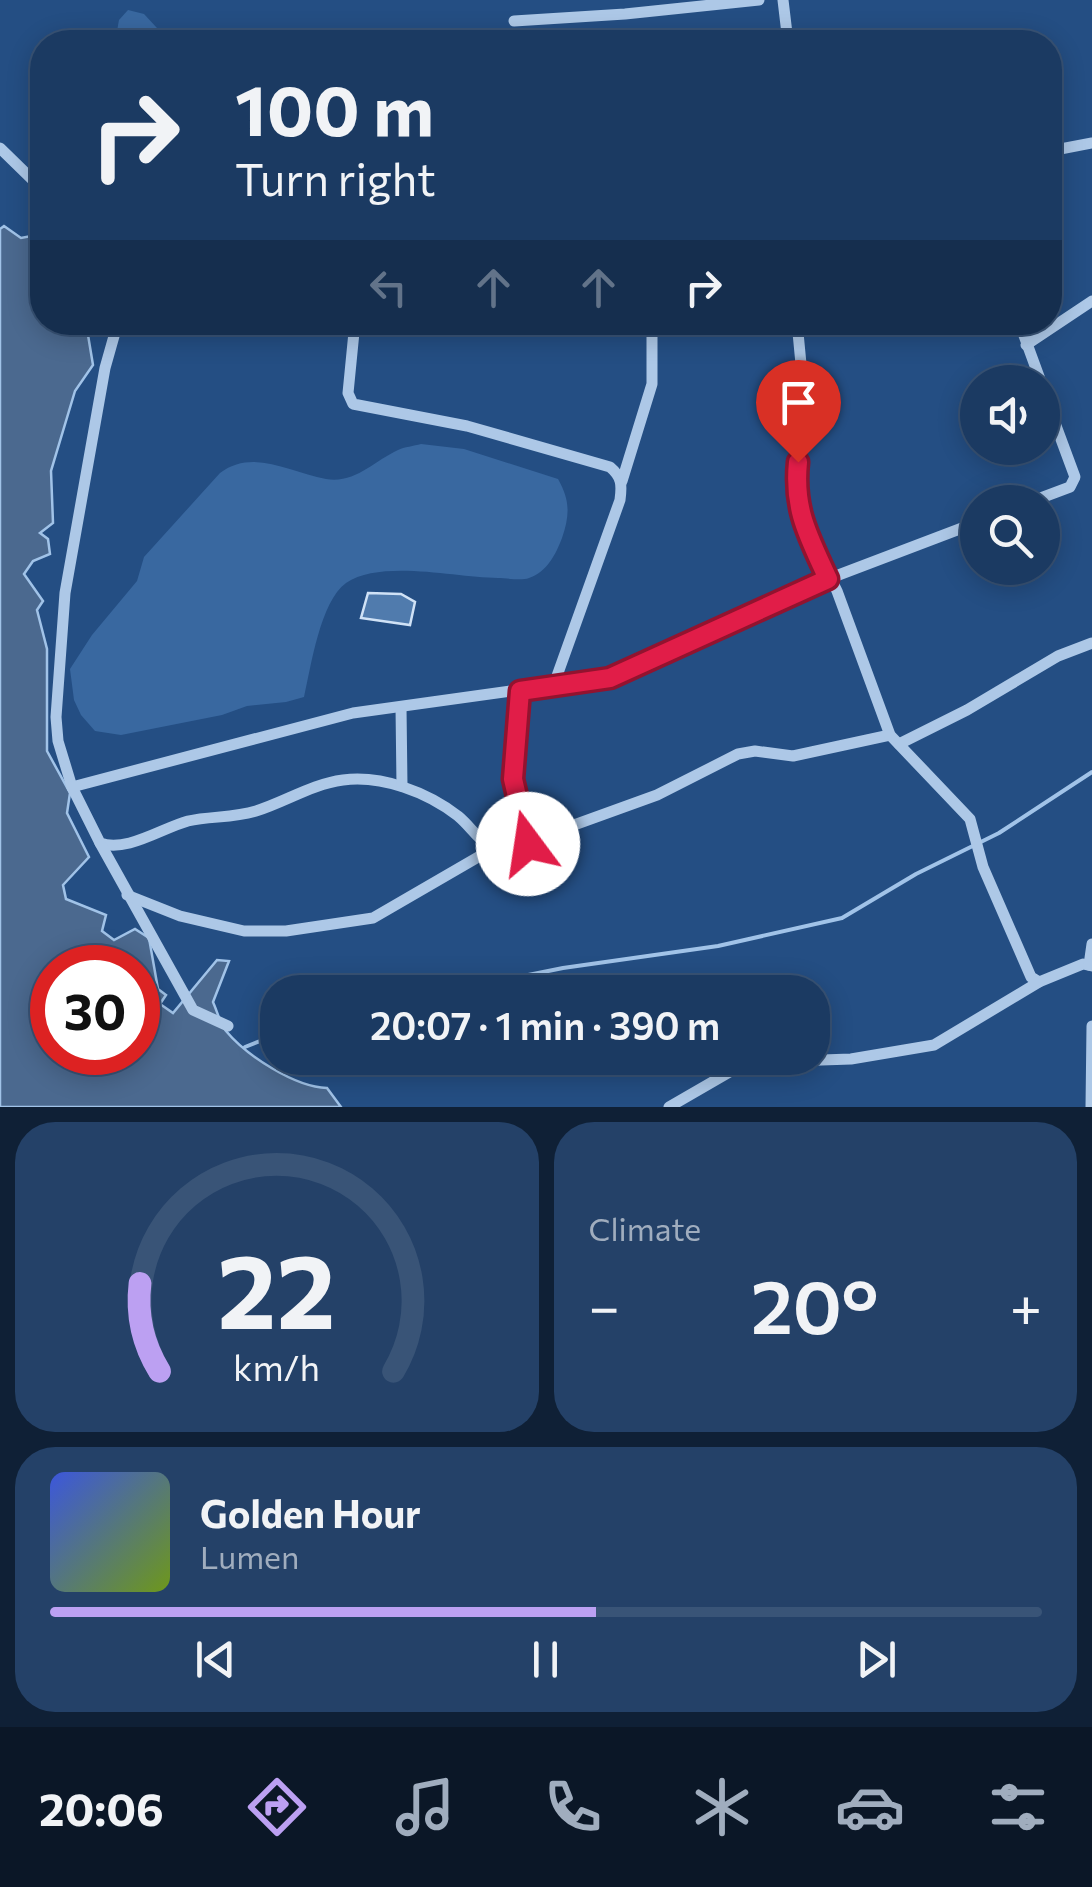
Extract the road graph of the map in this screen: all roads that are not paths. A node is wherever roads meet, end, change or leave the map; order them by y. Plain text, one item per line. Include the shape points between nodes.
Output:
1 (759, 0) edge
2 (783, 0) edge
3 (514, 21) dead end
4 (787, 30) edge
5 (1092, 143) edge
6 (0, 148) edge
7 (1062, 149) edge
8 (30, 177) edge
9 (1092, 301) edge
10 (1062, 321) edge
11 (114, 335) edge
12 (355, 335) edge
13 (652, 335) edge
14 (798, 335) edge
15 (1023, 335) edge
16 (1041, 335) edge
17 (1026, 345) junction
18 (1034, 365) edge
19 (1060, 435) edge
20 (622, 481) junction
21 (1060, 490) edge
22 (960, 529) edge
23 (828, 579) junction
24 (1092, 643) edge
25 (553, 687) junction
26 (520, 691) junction
27 (401, 707) junction
28 (895, 740) junction
29 (72, 786) junction
30 (402, 786) junction
31 (100, 843) junction
32 (528, 844) junction
33 (492, 849) junction
34 (127, 895) junction
35 (1092, 944) edge
36 (1091, 965) edge
37 (1039, 982) junction
38 (228, 1026) dead end
39 (1092, 1026) edge
40 (669, 1107) edge
41 (1091, 1107) edge

1 - 3 street
2 - 4 street
5 - 7 street
6 - 8 street
9 - 10 street
11 - 29 street via 66,594 56,718
12 - 20 street via 348,392 353,404 467,426 610,467
13 - 20 street via 652,384
14 - 23 street via 805,406 795,491
15 - 17 street
16 - 17 street
17 - 18 street
19 - 21 street via 1075,477
20 - 25 street
22 - 23 street
23 - 25 street via 646,664
23 - 28 street
24 - 28 street
25 - 26 street
26 - 27 street
26 - 32 street via 513,779
27 - 29 street via 353,713
27 - 30 street
28 - 32 street via 793,756 738,754 657,795
28 - 37 street via 974,828 1030,977
29 - 31 street
30 - 31 street via 341,780 256,811 189,821 118,846
30 - 33 street via 454,813
31 - 34 street
32 - 33 street
33 - 34 street via 373,918 286,931 244,931
34 - 38 street via 193,1010
35 - 36 street
36 - 37 street
37 - 40 street via 934,1045 851,1059 763,1062 733,1070
39 - 41 street

